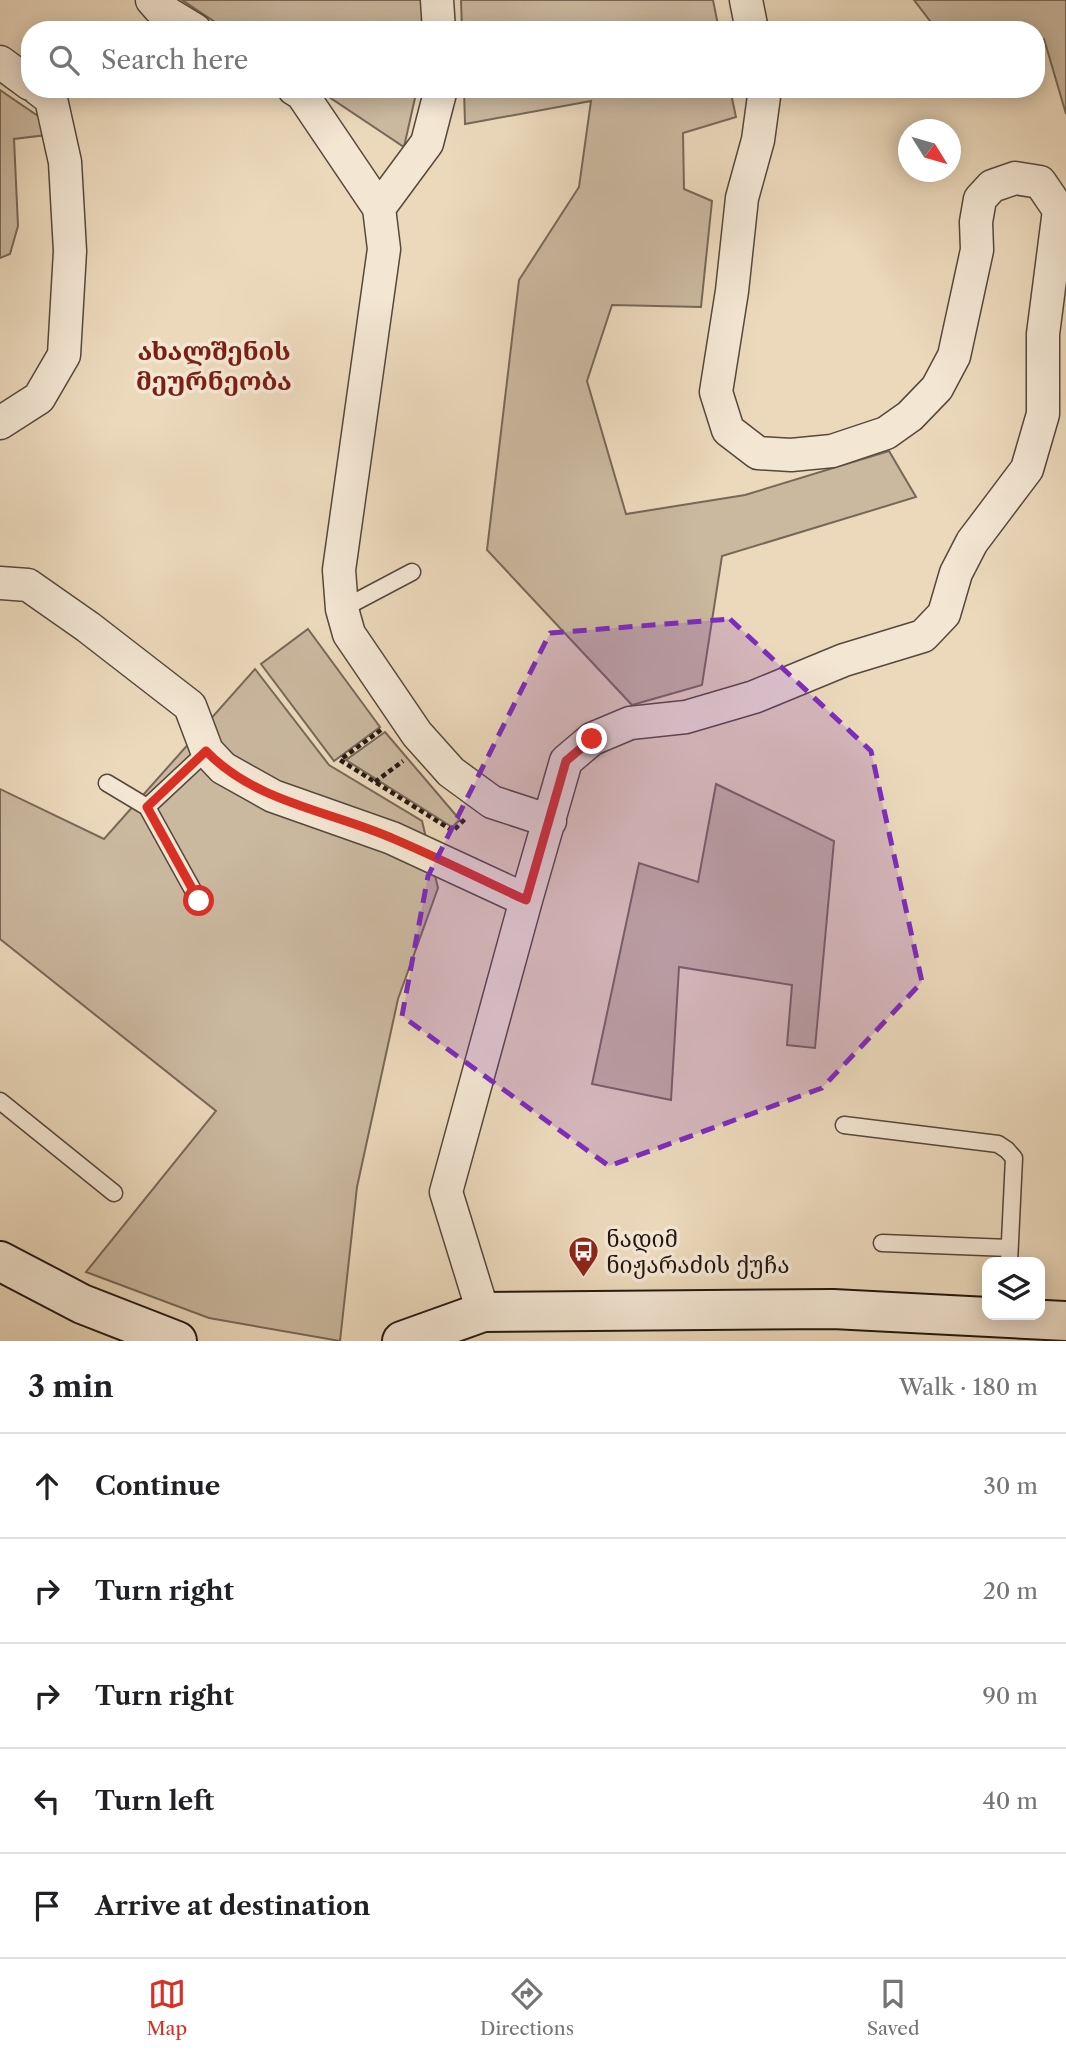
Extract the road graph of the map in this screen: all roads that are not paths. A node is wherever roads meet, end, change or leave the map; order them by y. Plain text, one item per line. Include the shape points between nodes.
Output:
1 (152, 0) edge
2 (437, 0) edge
3 (746, 0) edge
4 (180, 21) edge
5 (438, 21) edge
6 (750, 21) edge
7 (0, 62) edge
8 (21, 77) edge
9 (50, 98) edge
10 (305, 98) edge
11 (439, 98) edge
12 (764, 98) edge
13 (379, 208) junction
14 (0, 423) edge
15 (412, 572) dead end
16 (0, 583) edge
17 (342, 609) junction
18 (206, 751) junction
19 (107, 783) dead end
20 (147, 807) junction
21 (550, 821) junction
22 (526, 900) junction
23 (199, 901) dead end
24 (0, 1101) edge
25 (844, 1125) dead end
26 (114, 1193) dead end
27 (882, 1243) dead end
28 (1009, 1255) edge
29 (0, 1261) edge
30 (483, 1311) junction
31 (982, 1315) edge
32 (1045, 1319) edge
33 (1066, 1321) edge
34 (177, 1341) edge
35 (402, 1341) edge

1 - 4 street
2 - 5 street
3 - 6 street
7 - 8 street
9 - 14 street via 65,162 70,251 64,355 39,398
10 - 13 street
11 - 13 street via 427,143
12 - 21 street via 742,198 716,392 728,430 758,453 791,455 832,451 886,433 910,415 937,388 954,356 977,250 980,199 992,186 1014,178 1040,182 1059,210 1043,334 1043,414 1027,469 972,542 956,573 944,614 923,636 844,660 754,697 685,718 630,723 592,739 566,761
13 - 17 street via 384,250 339,570
15 - 17 lane
16 - 18 street via 28,584 190,706
17 - 21 street via 349,634 417,734 451,772 492,802
18 - 20 lane
18 - 22 street via 223,768 273,796 392,838
19 - 20 lane
20 - 23 lane
21 - 22 street
22 - 30 street via 446,1192
24 - 26 lane
25 - 28 lane via 998,1144 1007,1150 1014,1158
27 - 28 lane
29 - 34 main road via 82,1304
30 - 31 main road via 833,1309
30 - 35 main road
32 - 33 main road

